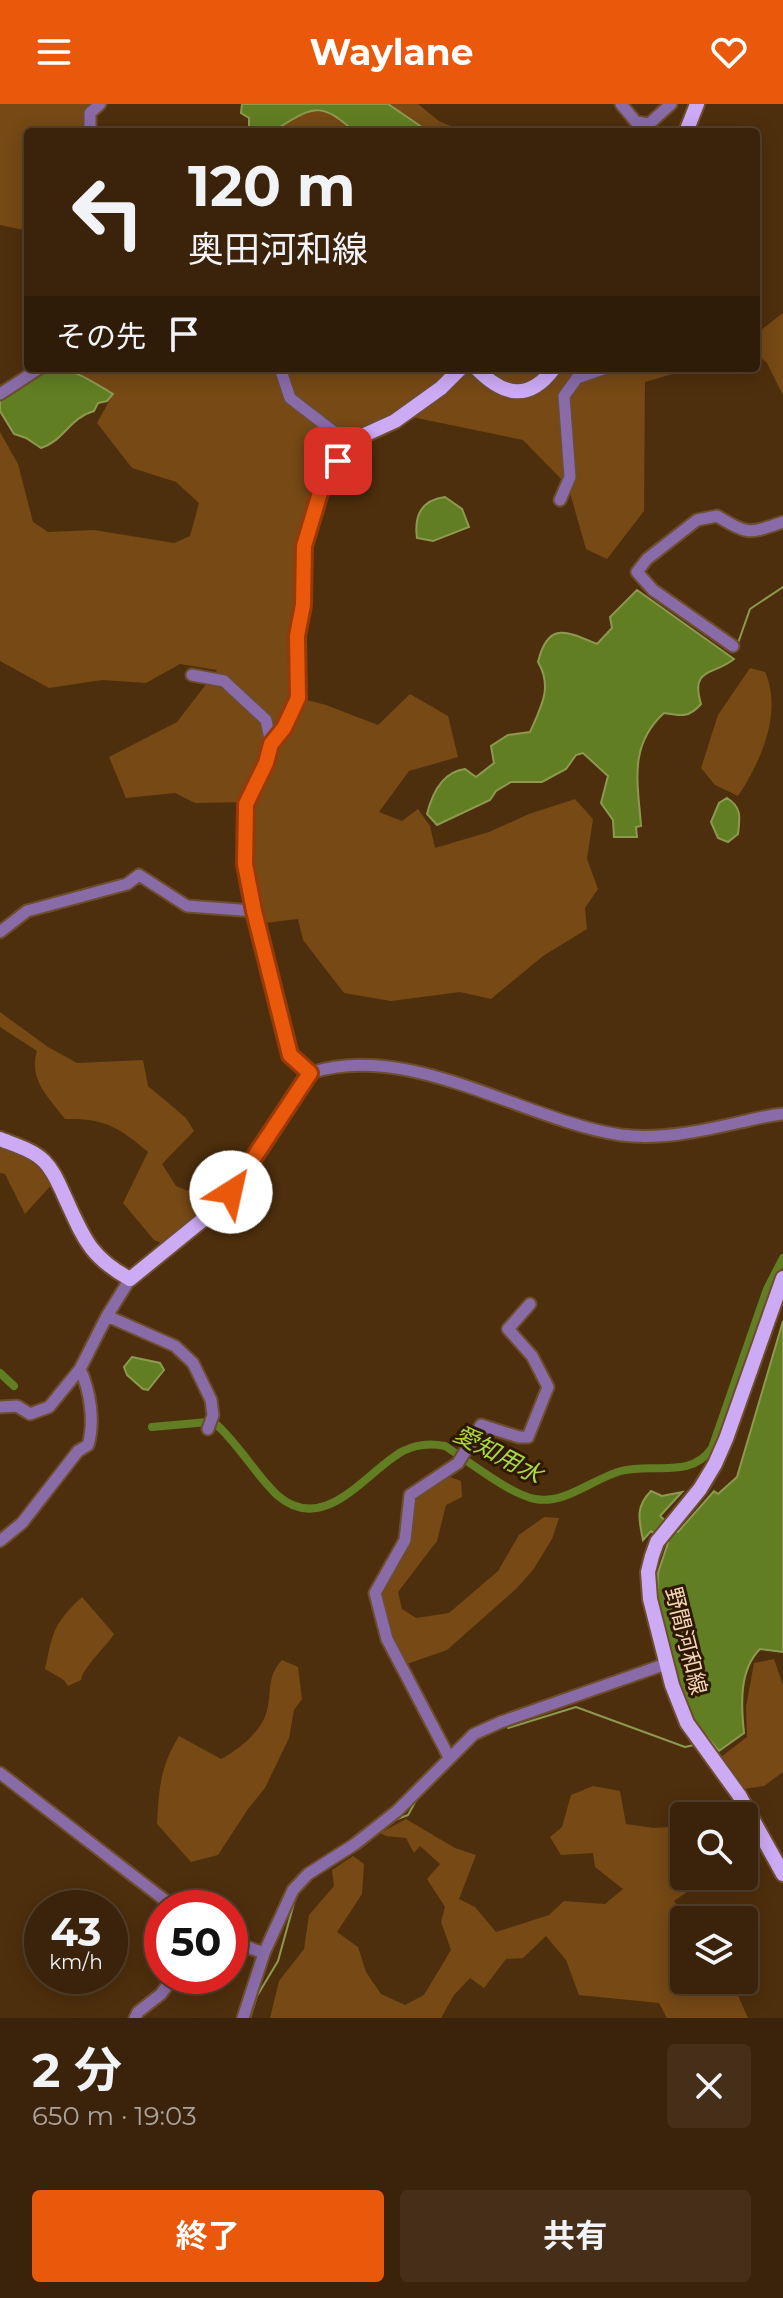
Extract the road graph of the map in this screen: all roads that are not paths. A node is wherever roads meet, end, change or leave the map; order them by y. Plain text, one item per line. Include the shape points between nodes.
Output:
1 (100, 104) edge
2 (621, 104) edge
3 (671, 104) edge
4 (697, 104) edge
5 (90, 128) edge
6 (688, 128) edge
7 (34, 372) edge
8 (281, 372) edge
9 (457, 372) edge
10 (480, 372) edge
11 (551, 372) edge
12 (594, 372) edge
13 (0, 394) edge
14 (362, 436) junction
15 (560, 500) dead end
16 (783, 522) edge
17 (733, 646) dead end
18 (192, 675) dead end
19 (271, 744) junction
20 (254, 911) junction
21 (0, 932) edge
22 (310, 1073) junction
23 (783, 1114) edge
24 (0, 1139) edge
25 (783, 1278) edge
26 (130, 1279) junction
27 (530, 1304) dead end
28 (107, 1316) junction
29 (80, 1369) junction
30 (0, 1407) edge
31 (208, 1429) dead end
32 (0, 1541) edge
33 (666, 1664) junction
34 (449, 1757) junction
35 (0, 1773) edge
36 (783, 1874) edge
37 (152, 1890) edge
38 (248, 1947) edge
39 (264, 1953) junction
40 (161, 1994) edge
41 (135, 2018) edge
42 (243, 2018) edge

1 - 5 street via 90,113
2 - 3 street via 636,122 649,124
4 - 6 main road
7 - 13 street
8 - 14 street via 290,398 334,432
9 - 14 main road via 395,421
10 - 11 main road via 499,389 513,392 534,387
12 - 15 street via 577,378 564,396 570,477
14 - 19 main road via 327,475 310,521 297,636 298,698
16 - 17 street via 743,532 717,516 697,520 637,572 653,590
18 - 19 street via 224,681 266,720
19 - 20 main road via 246,804 245,864
20 - 21 street via 187,906 139,875 127,884 27,911
20 - 22 main road via 290,1055
22 - 23 street via 362,1066 417,1070 517,1106 618,1134 649,1137
22 - 26 main road via 221,1205
24 - 26 main road via 46,1162 87,1244 106,1266
25 - 33 main road, 野間河和線 via 715,1464 657,1542 648,1586
26 - 28 street
27 - 34 street via 508,1329 532,1356 548,1387 533,1429 528,1437 519,1437 481,1425 458,1463 410,1495 405,1540 375,1593 387,1639
28 - 29 street
28 - 31 street via 175,1346 193,1363 211,1400
29 - 30 street via 49,1407 30,1414 17,1406
29 - 32 street via 91,1420 88,1445 22,1523
33 - 34 street via 501,1722 474,1734
33 - 36 main road, 野間河和線 via 687,1723 739,1795
34 - 39 street via 397,1811 308,1874 293,1890
35 - 37 street
38 - 39 street
39 - 42 street
40 - 41 street

